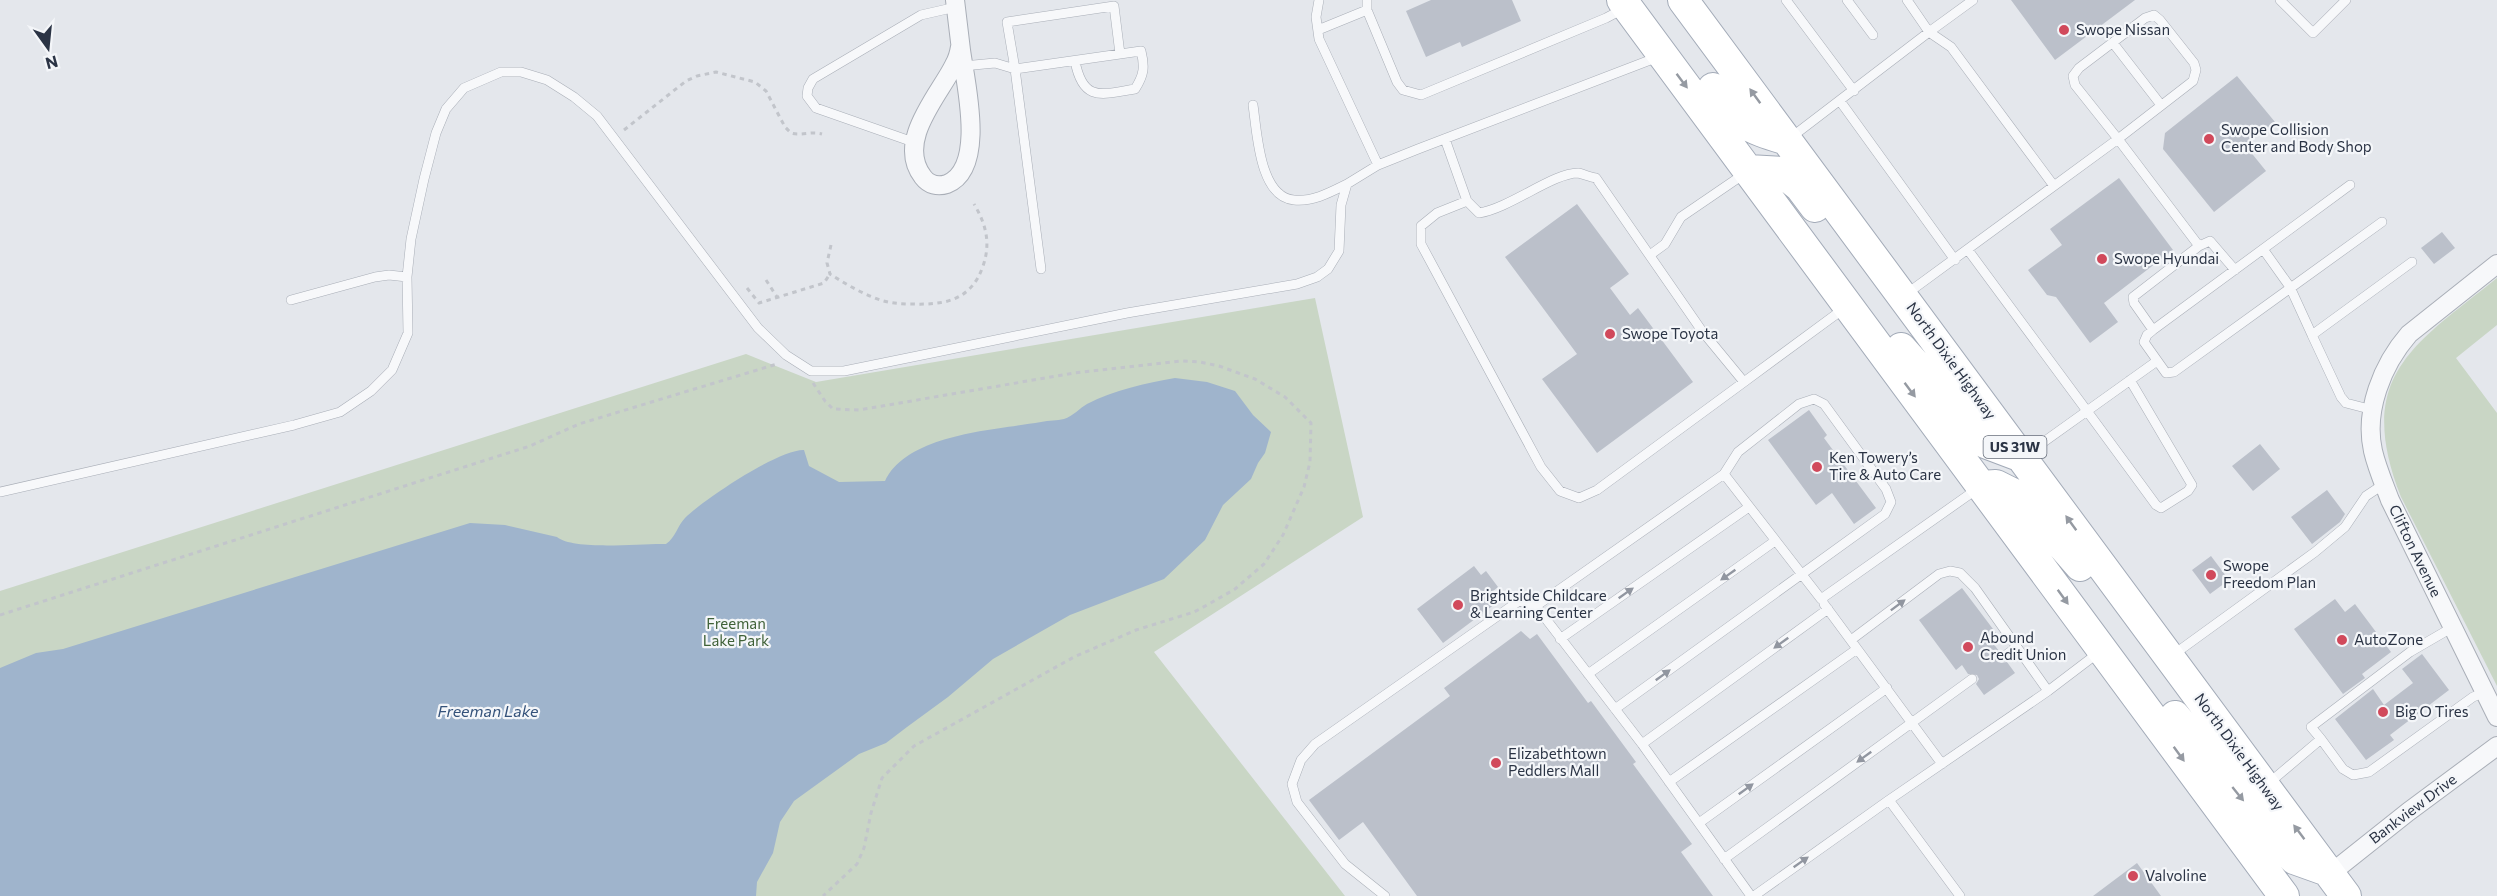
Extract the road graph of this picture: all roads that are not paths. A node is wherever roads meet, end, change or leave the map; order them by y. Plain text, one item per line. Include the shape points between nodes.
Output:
1 (1319, 0) edge
2 (1683, 0) edge
3 (1786, 0) edge
4 (1847, 0) edge
5 (1907, 0) edge
6 (1973, 0) edge
7 (2280, 0) edge
8 (2344, 1) edge
9 (1631, 2) edge
10 (956, 3) edge
11 (1367, 5) edge
12 (1318, 30) junction
13 (1929, 32) junction
14 (1873, 35) dead end
15 (2113, 43) junction
16 (960, 48) junction
17 (1120, 54) junction
18 (1663, 55) junction
19 (1075, 61) junction
20 (963, 66) junction
21 (1015, 69) junction
22 (1854, 91) junction
23 (1840, 101) junction
24 (1253, 105) dead end
25 (2161, 105) junction
26 (1445, 139) junction
27 (2118, 139) junction
28 (1787, 140) junction
29 (916, 143) junction
30 (1378, 165) junction
31 (1754, 179) junction
32 (1347, 184) junction
33 (2350, 185) dead end
34 (2054, 186) junction
35 (1467, 201) junction
36 (2382, 222) dead end
37 (2199, 246) junction
38 (2263, 249) junction
39 (1968, 250) junction
40 (1650, 255) junction
41 (1955, 260) junction
42 (2412, 262) dead end
43 (2497, 264) edge
44 (1041, 269) dead end
45 (2235, 270) junction
46 (407, 277) junction
47 (2290, 287) junction
48 (1903, 296) junction
49 (291, 300) dead end
50 (1848, 306) junction
51 (2153, 330) junction
52 (2312, 335) junction
53 (1938, 344) junction
54 (2157, 361) junction
55 (2130, 380) junction
56 (1744, 382) junction
57 (2373, 410) junction
58 (2087, 411) junction
59 (2022, 457) junction
60 (1724, 474) junction
61 (2384, 484) junction
62 (1981, 486) junction
63 (0, 492) edge
64 (1749, 507) junction
65 (1775, 541) junction
66 (1802, 575) junction
67 (1821, 599) junction
68 (1536, 606) junction
69 (1828, 609) junction
70 (2452, 627) junction
71 (1560, 639) junction
72 (1851, 640) junction
73 (2017, 647) junction
74 (1857, 649) junction
75 (2103, 650) junction
76 (2003, 657) dead end
77 (2169, 658) junction
78 (1588, 674) junction
79 (1972, 679) dead end
80 (1887, 688) junction
81 (2048, 691) junction
82 (2485, 692) junction
83 (2139, 699) junction
84 (1615, 709) junction
85 (2497, 717) edge
86 (2214, 718) junction
87 (1912, 723) junction
88 (2320, 739) junction
89 (1642, 744) junction
90 (2497, 746) edge
91 (1942, 764) junction
92 (1669, 782) junction
93 (2265, 787) junction
94 (1889, 800) junction
95 (1699, 823) junction
96 (1724, 859) junction
97 (2338, 885) edge
98 (1385, 896) edge
99 (1752, 896) edge
100 (1960, 896) edge
101 (2284, 896) edge

1 - 12 lane
28 -> 2 main road, North Dixie Highway / US 31W
3 - 22 lane
4 - 14 lane
5 - 13 lane
6 - 13 lane
7 - 8 lane via 2313,33
9 - 11 lane via 1606,18 1421,95 1403,90 1397,82
9 - 18 main road, US 31W
9 - 28 main road via 1735,118 1755,130
10 - 16 street
10 - 29 lane via 921,15 813,79 808,88 807,96 816,108
11 - 12 lane
12 - 30 lane
13 - 22 lane
13 - 34 lane via 1951,47
15 - 25 lane
15 - 25 lane via 2154,15 2194,63 2193,81
15 - 27 lane via 2073,76 2075,85
16 - 20 street
16 - 29 street via 954,65 926,109
17 - 19 lane
17 - 19 lane via 1141,51 1143,77 1135,89 1098,94 1084,86
17 - 21 lane via 1114,6 1007,22
18 - 26 lane
18 -> 31 main road, US 31W
19 - 21 lane
20 - 21 lane via 995,63
20 - 29 street via 970,134 960,174 944,185 925,180 916,160
21 - 44 lane
22 - 23 lane
23 - 28 lane
23 - 41 lane
24 - 32 lane via 1263,168 1275,190 1292,200 1315,198
25 - 27 lane
26 - 30 lane
26 - 35 lane
27 - 34 lane
27 - 37 lane
28 - 48 main road, North Dixie Highway / US 31W
30 - 32 lane
31 - 40 lane via 1681,217 1665,244
31 - 50 main road, US 31W
31 - 53 main road via 1782,172 1800,187 1911,333 1922,342
31 - 59 main road via 1785,195 1882,326 1985,443
32 - 46 lane via 1341,205 1339,251 1328,269 1298,284 1127,313 844,371 811,371 786,355 758,328 597,116 547,80 521,72 501,72 464,88 446,109 424,179
33 - 38 lane
34 - 39 lane
35 - 40 lane via 1479,213 1495,210 1577,173 1596,178
35 - 56 lane via 1437,213 1421,226 1422,244 1541,466 1560,491 1579,498 1597,490
36 - 47 lane
37 - 45 lane via 2210,241
37 - 51 lane via 2133,297
38 - 45 lane
38 - 47 lane
39 - 41 lane
39 - 58 lane
40 - 56 lane
41 - 48 lane
42 - 52 lane
43 - 57 street, Clifton Avenue via 2409,334 2384,376
45 - 51 lane
46 - 49 lane via 375,277
46 - 63 lane via 408,333 392,370 340,412
47 - 52 lane
47 - 54 lane via 2174,372 2166,373
48 - 53 main road, North Dixie Highway / US 31W
50 - 56 lane
50 -> 62 main road, US 31W
51 - 54 lane via 2144,342
52 - 57 lane via 2341,398
53 - 59 main road, North Dixie Highway / US 31W
54 - 55 lane
55 - 58 lane
55 - 58 lane via 2190,478 2192,485 2188,491 2166,506 2156,505
57 - 61 street, Clifton Avenue via 2373,449
58 - 59 lane
77 -> 59 main road, North Dixie Highway / US 31W
60 - 64 lane
60 - 66 lane via 1738,452 1799,404 1814,399 1824,404 1886,489 1891,502 1886,514
60 - 68 lane
61 - 70 street, Clifton Avenue
61 - 77 lane via 2366,496 2351,520 2323,546
62 - 67 lane
62 -> 75 main road, US 31W
62 - 86 main road via 1996,485 2020,497 2111,601 2192,712
64 - 65 lane
71 -> 64 lane
65 - 66 lane
65 -> 78 lane
66 - 67 lane
84 -> 66 lane
67 - 69 lane
68 - 71 lane
68 - 98 lane via 1520,601 1314,744 1300,760 1292,784 1297,802 1345,864
69 - 72 lane
69 -> 89 lane
70 - 82 street, Clifton Avenue
70 - 88 lane via 2410,652 2311,727
71 - 78 lane
72 -> 73 lane via 1939,574 1950,571 1960,573 1975,588
72 - 74 lane
73 - 76 lane
73 - 81 lane
74 - 80 lane
74 - 92 lane
75 - 81 lane
75 - 83 main road, US 31W
77 - 86 main road, North Dixie Highway / US 31W
78 - 84 lane
79 - 87 lane
80 - 87 lane
95 -> 80 lane
81 - 91 lane
82 - 85 street, Clifton Avenue
82 - 88 lane via 2369,772 2353,775 2343,769
83 -> 97 main road via 2168,707 2294,859 2314,865
83 -> 101 main road, US 31W
84 - 89 lane
86 - 93 main road, North Dixie Highway / US 31W
87 - 91 lane
87 -> 96 lane
88 - 93 lane
89 - 92 lane
90 - 97 street, Bankview Drive via 2408,812
91 - 94 lane
92 - 95 lane
97 -> 93 main road, North Dixie Highway / US 31W
99 -> 94 lane
94 - 100 lane
95 - 96 lane
96 - 99 lane

